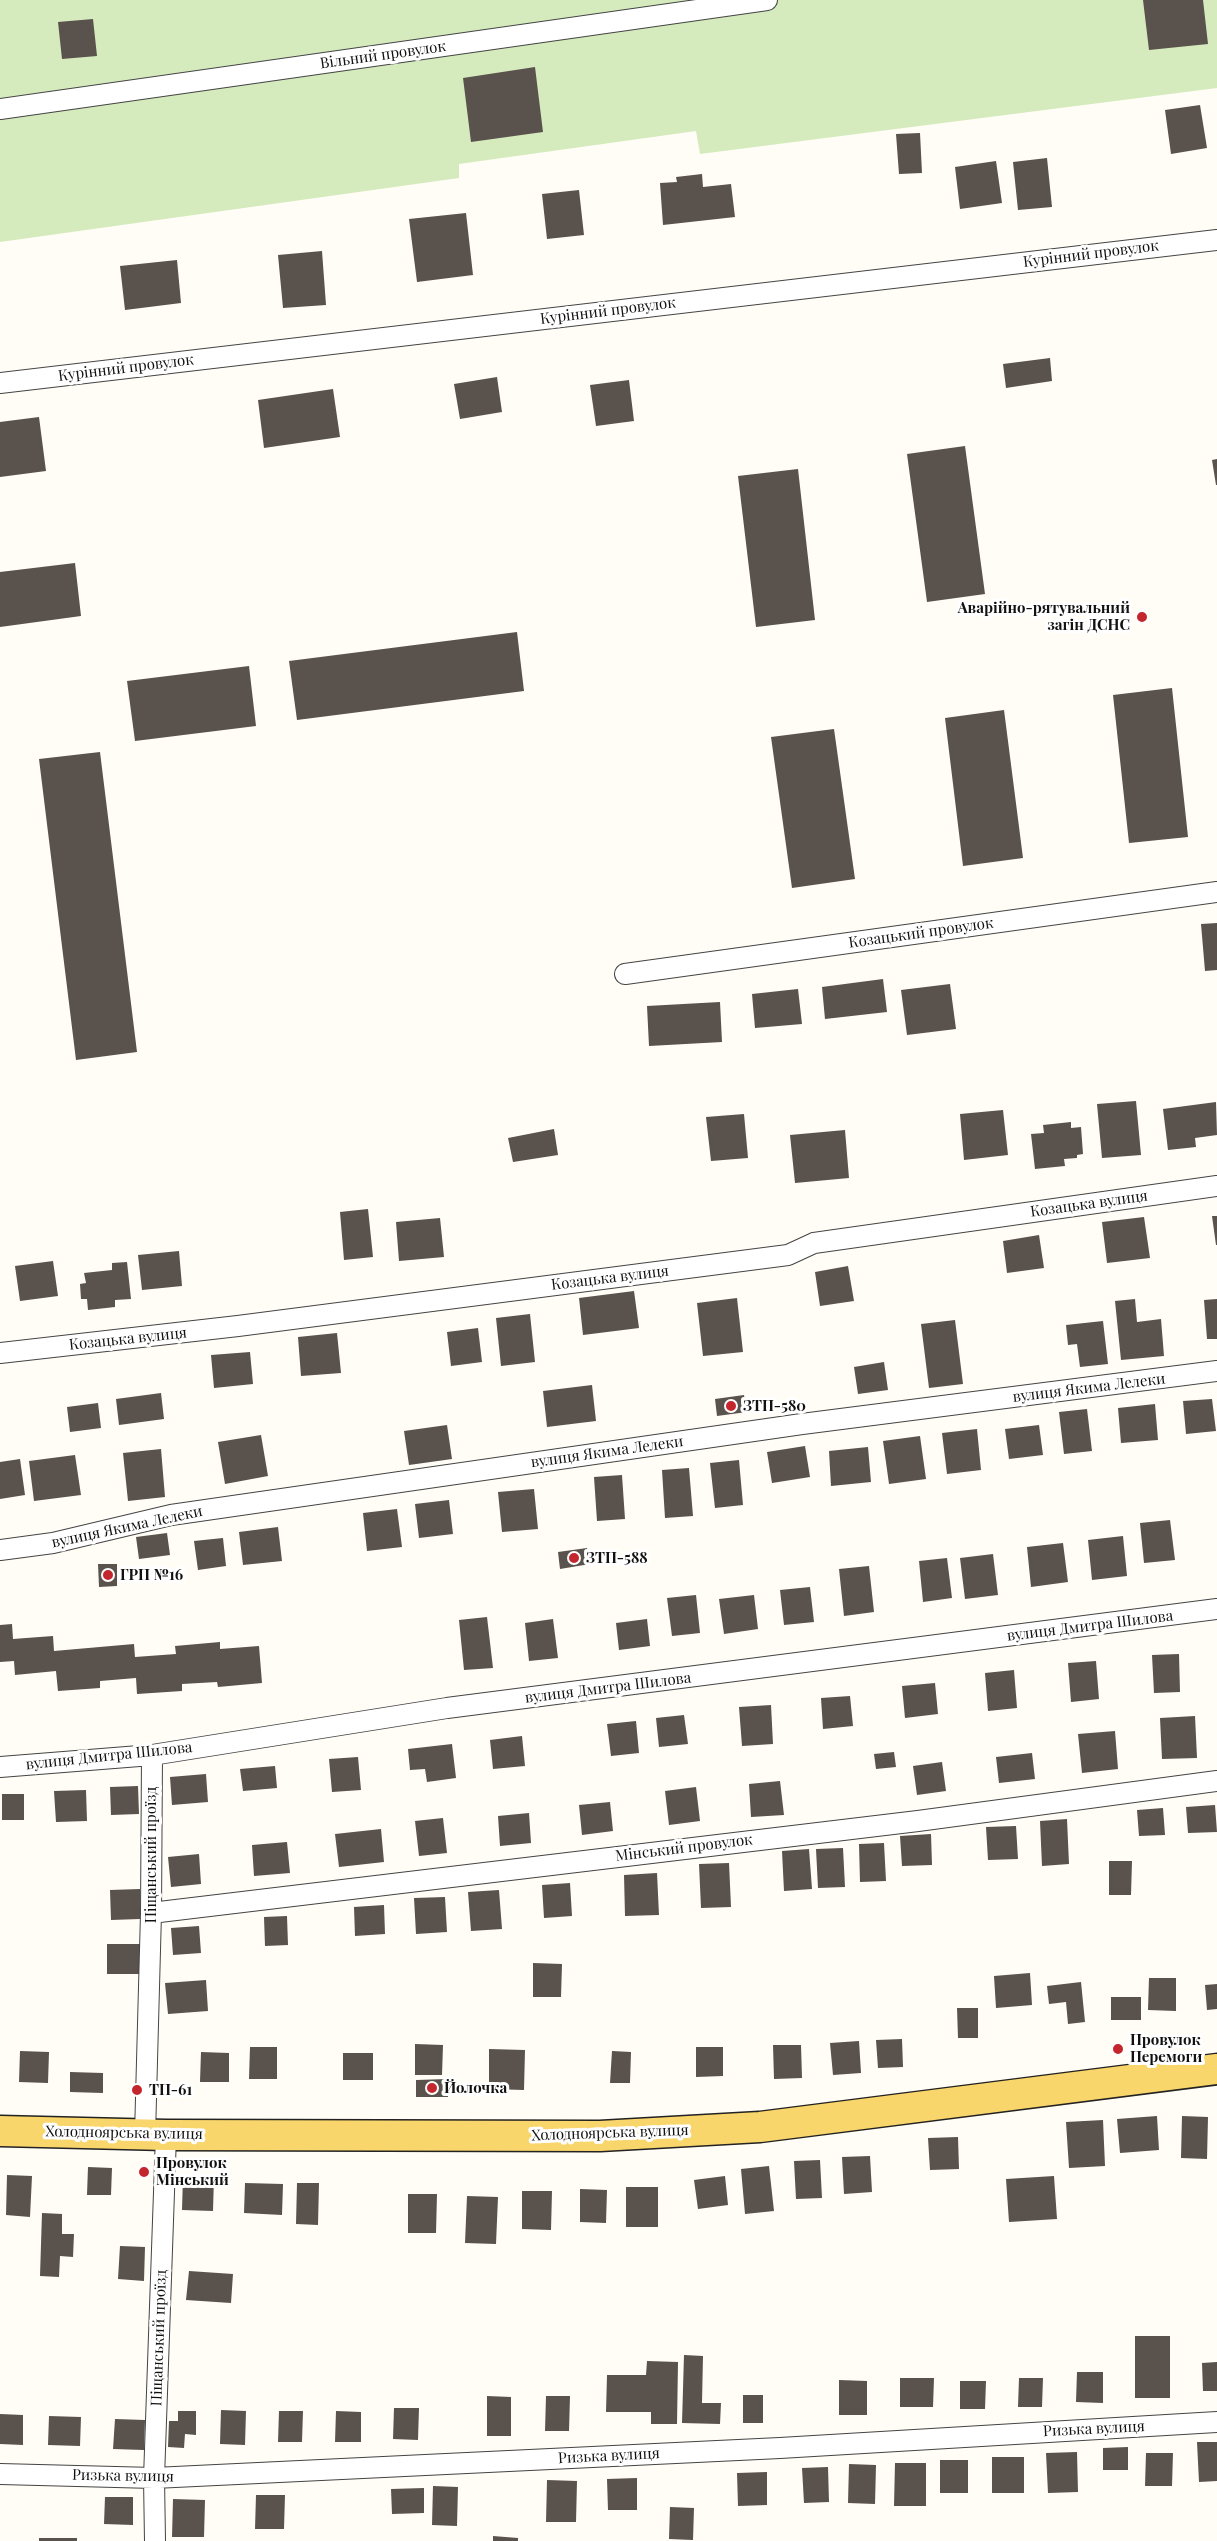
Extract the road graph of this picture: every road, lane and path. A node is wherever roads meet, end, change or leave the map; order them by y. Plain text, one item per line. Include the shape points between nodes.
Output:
1 (767, 0) edge
2 (0, 109) edge
3 (1217, 240) edge
4 (0, 383) edge
5 (1217, 892) edge
6 (625, 974) dead end
7 (1217, 1186) edge
8 (0, 1353) edge
9 (1217, 1371) edge
10 (0, 1550) edge
11 (1217, 1609) edge
12 (152, 1755) junction
13 (0, 1767) edge
14 (1217, 1781) edge
15 (151, 1913) junction
16 (1217, 2069) edge
17 (0, 2131) edge
18 (155, 2135) junction
19 (1217, 2422) edge
20 (0, 2474) edge
21 (154, 2478) junction
22 (155, 2541) edge

1 - 2 street, Вільний провулок
3 - 4 street, Курінний провулок
5 - 6 street, Козацький провулок
7 - 8 street, Козацька вулиця via 814,1243 788,1255
9 - 10 street, вулиця Якима Лелеки via 802,1424 183,1514 53,1543
11 - 12 street, вулиця Дмитра Шилова via 447,1708
12 - 13 street, вулиця Дмитра Шилова
12 - 15 street, Піщанський проїзд
14 - 15 street, Мінський провулок
15 - 18 street, Піщанський проїзд
16 - 18 main road, Холодноярська вулиця via 760,2127 600,2136
17 - 18 main road, Холодноярська вулиця
18 - 21 street, Піщанський проїзд
19 - 21 street, Ризька вулиця
20 - 21 street, Ризька вулиця
21 - 22 street, Піщанський проїзд

